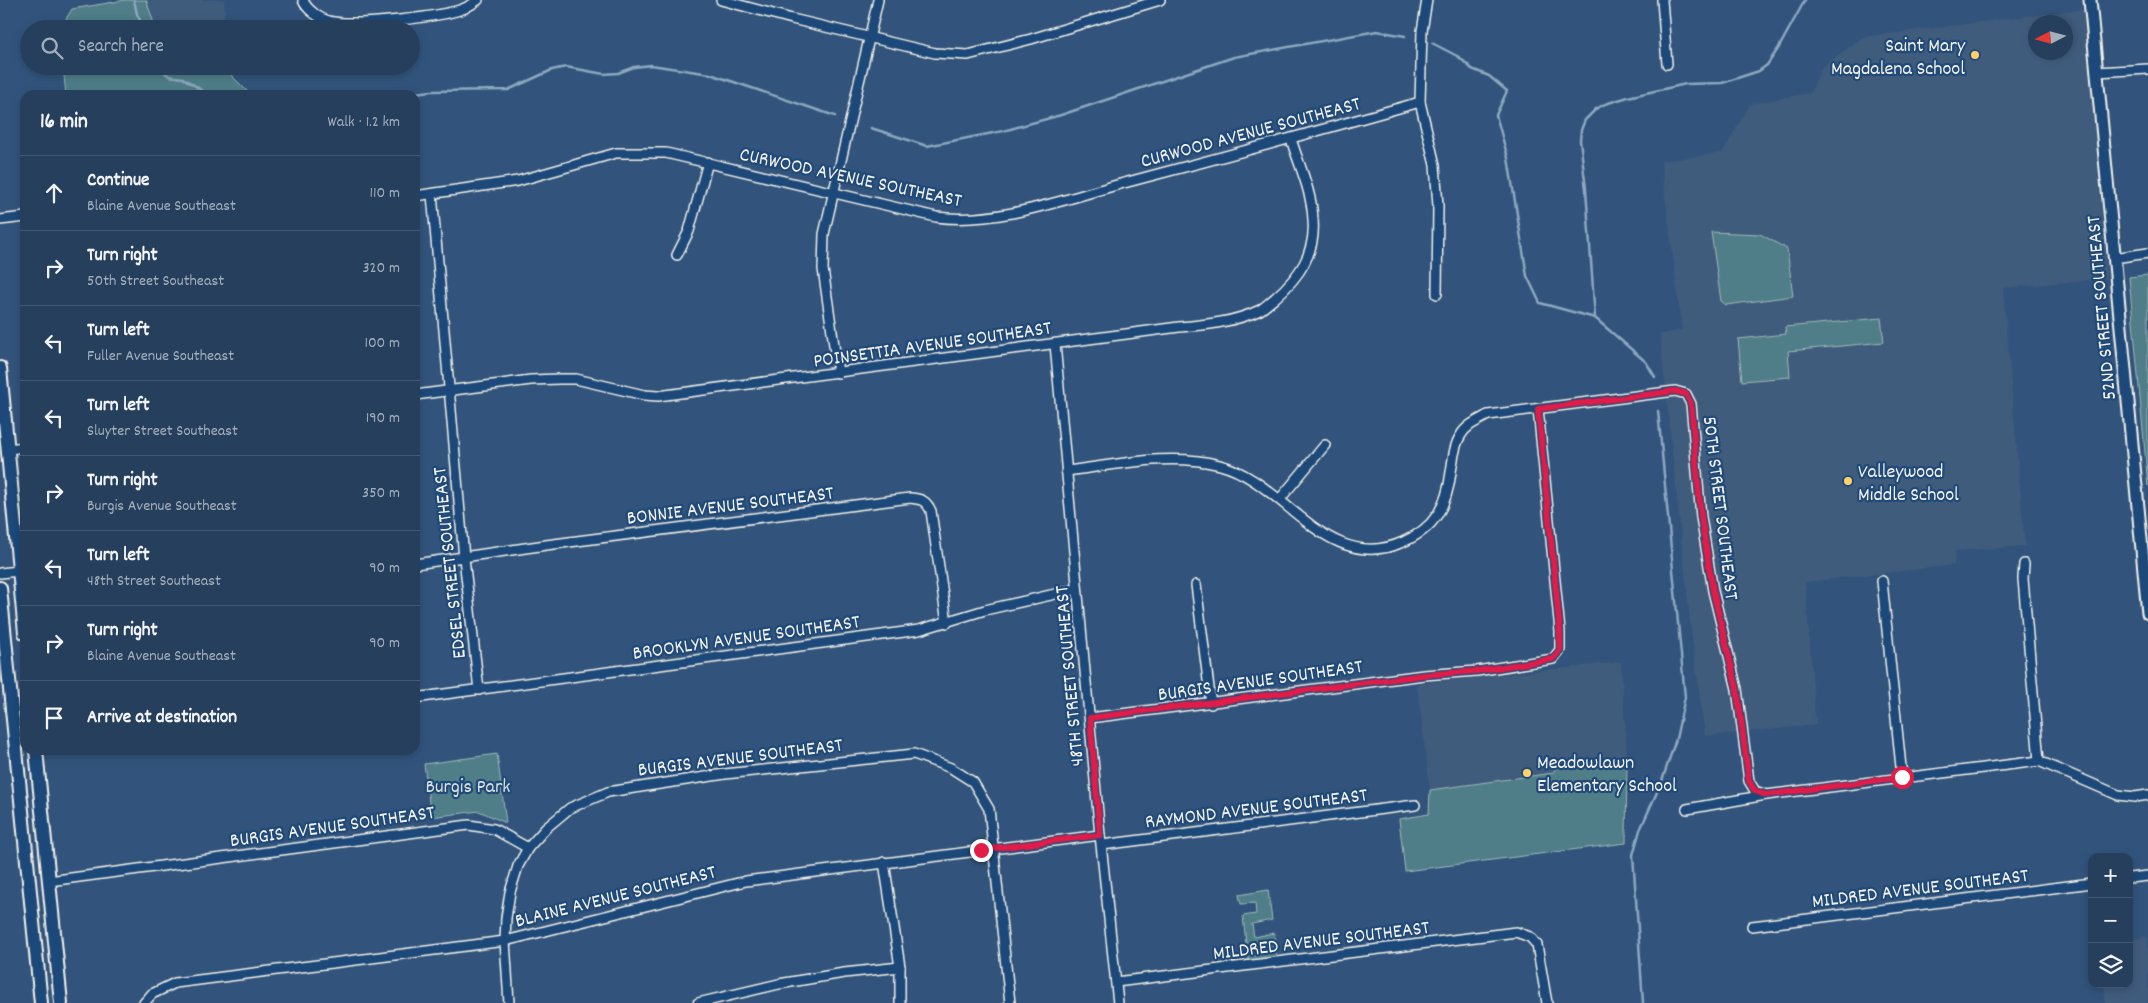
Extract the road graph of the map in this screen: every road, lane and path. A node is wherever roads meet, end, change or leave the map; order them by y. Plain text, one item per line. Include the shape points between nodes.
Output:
1 (303, 0) edge
2 (478, 0) edge
3 (721, 0) edge
4 (878, 0) edge
5 (1160, 0) edge
6 (1428, 0) edge
7 (1662, 0) edge
8 (2090, 0) edge
9 (327, 20) edge
10 (388, 20) edge
11 (870, 38) junction
12 (1667, 64) dead end
13 (2148, 69) edge
14 (2097, 72) junction
15 (1420, 102) junction
16 (1291, 139) junction
17 (708, 162) junction
18 (833, 193) junction
19 (432, 194) junction
20 (420, 195) edge
21 (20, 218) edge
22 (0, 220) edge
23 (2148, 253) edge
24 (677, 255) dead end
25 (2114, 258) junction
26 (1438, 294) dead end
27 (1055, 344) junction
28 (0, 368) edge
29 (838, 373) junction
30 (450, 390) junction
31 (420, 394) edge
32 (1538, 409) junction
33 (1325, 445) dead end
34 (4, 448) edge
35 (20, 448) edge
36 (1066, 471) junction
37 (1280, 499) junction
38 (464, 558) junction
39 (420, 563) edge
40 (2024, 564) dead end
41 (19, 571) junction
42 (0, 573) edge
43 (1882, 580) dead end
44 (20, 581) edge
45 (1196, 585) dead end
46 (0, 588) edge
47 (1077, 589) junction
48 (2148, 613) edge
49 (947, 623) junction
50 (479, 690) junction
51 (420, 697) edge
52 (1211, 704) junction
53 (1090, 718) junction
54 (36, 755) edge
55 (2039, 761) junction
56 (1902, 777) junction
57 (1766, 795) junction
58 (2148, 795) edge
59 (1414, 805) dead end
60 (1687, 809) dead end
61 (1100, 835) junction
62 (1102, 845) junction
63 (528, 848) junction
64 (992, 849) junction
65 (26, 850) junction
66 (884, 862) junction
67 (2148, 876) edge
68 (2133, 878) edge
69 (49, 881) junction
70 (2088, 884) edge
71 (1752, 926) dead end
72 (505, 941) junction
73 (37, 958) junction
74 (900, 967) junction
75 (59, 979) junction
76 (1116, 982) junction
77 (41, 1003) edge
78 (61, 1003) edge
79 (144, 1003) edge
80 (509, 1003) edge
81 (698, 1003) edge
82 (900, 1003) edge
83 (1010, 1003) edge
84 (1118, 1003) edge
85 (1547, 1003) edge

1 - 9 street via 318,16
2 - 10 street via 464,8 438,15
3 - 11 street
4 - 11 street
5 - 11 street via 1031,40 968,55 935,53
6 - 15 street via 1422,31
7 - 12 street
8 - 14 main road, 52ND STREET SOUTHEAST
11 - 18 street
13 - 14 street
14 - 25 main road, 52ND STREET SOUTHEAST
15 - 16 street, CURWOOD AVENUE SOUTHEAST
15 - 26 street via 1435,165
16 - 18 street, CURWOOD AVENUE SOUTHEAST via 983,219 936,217
16 - 27 street, POINSETTIA AVENUE SOUTHEAST via 1312,203 1314,220 1310,254 1288,287 1262,309 1211,325
17 - 18 street, CURWOOD AVENUE SOUTHEAST
17 - 19 street, CURWOOD AVENUE SOUTHEAST via 666,153 616,153 518,181
17 - 24 street via 689,231
18 - 29 street via 824,234 823,269
19 - 20 street, CURWOOD AVENUE SOUTHEAST
19 - 30 street, EDSEL STREET SOUTHEAST
21 - 22 street
23 - 25 street
25 - 48 main road, 52ND STREET SOUTHEAST
27 - 29 street, POINSETTIA AVENUE SOUTHEAST
27 - 36 street, 48TH STREET SOUTHEAST
28 - 34 main road
29 - 30 street, POINSETTIA AVENUE SOUTHEAST via 658,396 576,379
30 - 31 street, POINSETTIA AVENUE SOUTHEAST
30 - 38 street, EDSEL STREET SOUTHEAST
32 - 37 street via 1488,416 1470,425 1460,436 1453,456 1448,494 1436,518 1402,543 1364,550 1334,541
32 - 52 street, BURGIS AVENUE SOUTHEAST via 1560,631 1560,650 1553,659
32 - 57 street, 50TH STREET SOUTHEAST via 1675,391 1686,394 1691,404 1701,517 1713,591 1737,689 1749,781 1755,791
33 - 37 street
34 - 35 street
34 - 41 main road
36 - 37 street via 1195,459 1223,465
36 - 47 street, 48TH STREET SOUTHEAST
38 - 39 street, BONNIE AVENUE SOUTHEAST
38 - 49 street, BONNIE AVENUE SOUTHEAST via 921,499 931,511
38 - 50 street, EDSEL STREET SOUTHEAST
40 - 55 street
41 - 42 street
41 - 44 main road
43 - 56 street
45 - 52 street
46 - 65 main road
47 - 49 street, BROOKLYN AVENUE SOUTHEAST via 985,610
47 - 53 street, 48TH STREET SOUTHEAST
49 - 50 street, BROOKLYN AVENUE SOUTHEAST via 920,630
50 - 51 street, BROOKLYN AVENUE SOUTHEAST
52 - 53 street, BURGIS AVENUE SOUTHEAST
53 - 61 street, 48TH STREET SOUTHEAST
54 - 69 main road
55 - 56 street
55 - 58 street via 2118,795
56 - 57 street
57 - 60 street
59 - 62 street, RAYMOND AVENUE SOUTHEAST
61 - 62 street, 48TH STREET SOUTHEAST
61 - 64 street, BLAINE AVENUE SOUTHEAST
62 - 76 street, 48TH STREET SOUTHEAST
63 - 64 street, BURGIS AVENUE SOUTHEAST via 570,808 608,792 726,774 914,754 951,768 973,782 988,809
63 - 69 street, BURGIS AVENUE SOUTHEAST via 494,829 469,825
63 - 72 street via 510,892
64 - 66 street, BLAINE AVENUE SOUTHEAST
64 - 83 street, BURGIS AVENUE SOUTHEAST
65 - 69 main road via 36,872
65 - 73 main road
66 - 72 street, BLAINE AVENUE SOUTHEAST via 746,881
66 - 74 street
67 - 68 street
69 - 75 main road
70 - 71 street, MILDRED AVENUE SOUTHEAST
72 - 79 street, BLAINE AVENUE SOUTHEAST via 175,983 152,994
72 - 80 street
73 - 75 main road via 48,964
73 - 77 main road
74 - 81 street via 779,984
74 - 82 street
75 - 78 main road
76 - 84 street, 48TH STREET SOUTHEAST
76 - 85 street, MILDRED AVENUE SOUTHEAST via 1516,932 1530,937 1537,944

